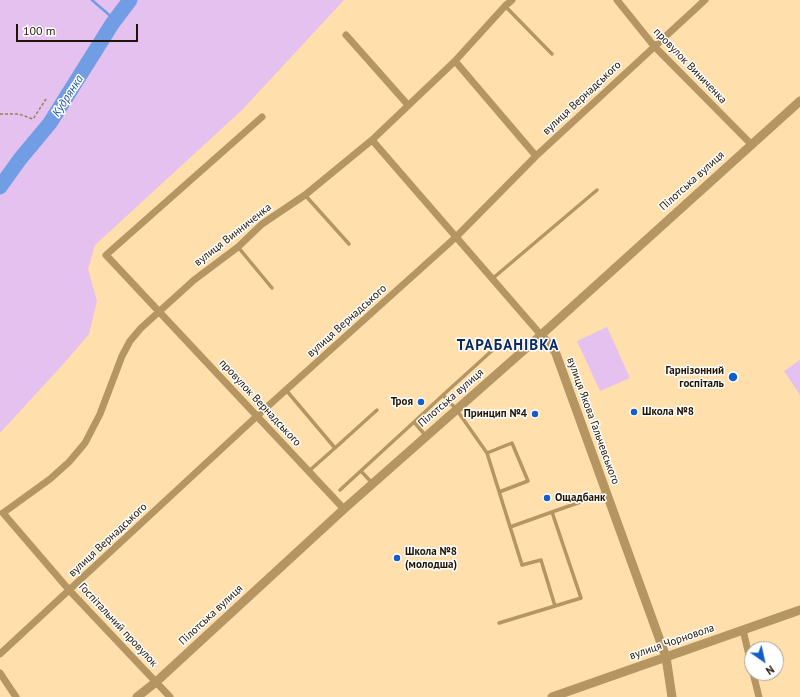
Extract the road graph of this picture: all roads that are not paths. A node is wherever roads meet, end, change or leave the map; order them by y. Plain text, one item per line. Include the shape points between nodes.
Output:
1 (512, 0) edge
2 (617, 0) edge
3 (706, 0) edge
4 (505, 6) junction
5 (346, 35) dead end
6 (654, 46) junction
7 (552, 54) dead end
8 (455, 61) junction
9 (800, 101) edge
10 (408, 105) junction
11 (262, 117) dead end
12 (372, 140) junction
13 (751, 144) junction
14 (536, 156) junction
15 (597, 190) dead end
16 (305, 195) junction
17 (456, 237) junction
18 (349, 244) dead end
19 (238, 247) junction
20 (492, 279) junction
21 (272, 288) dead end
22 (159, 312) junction
23 (541, 335) junction
24 (496, 346) dead end
25 (286, 390) junction
26 (443, 395) junction
27 (456, 409) junction
28 (377, 410) dead end
29 (257, 416) junction
30 (414, 422) junction
31 (426, 436) junction
32 (335, 448) junction
33 (487, 453) junction
34 (309, 471) junction
35 (361, 471) junction
36 (372, 483) junction
37 (340, 490) dead end
38 (499, 492) junction
39 (607, 493) junction
40 (344, 509) junction
41 (552, 512) junction
42 (3, 513) joint
43 (510, 528) junction
44 (70, 590) junction
45 (555, 606) junction
46 (800, 610) edge
47 (500, 623) dead end
48 (743, 630) junction
49 (746, 641) edge
50 (0, 654) edge
51 (666, 657) junction
52 (0, 673) edge
53 (755, 681) edge
54 (156, 682) junction
55 (556, 696) edge
56 (16, 697) edge
57 (137, 697) edge
58 (170, 697) edge
59 (672, 697) edge
60 (759, 697) edge

1 - 4 street, вулиця Винниченка
2 - 6 street, провулок Виниченка
3 - 6 street, вулиця Вернадського
4 - 7 lane
4 - 8 street, вулиця Винниченка
5 - 10 street
6 - 13 street, провулок Виниченка
6 - 14 street, вулиця Вернадського
8 - 10 street, вулиця Винниченка
8 - 14 street
9 - 13 street, Пілотська вулиця
10 - 12 street, вулиця Винниченка
11 - 22 street, провулок Вернадського via 106,255
12 - 16 street, вулиця Винниченка
12 - 17 street, вулиця Якова Гальчевського
13 - 23 street, Пілотська вулиця
14 - 17 street, вулиця Вернадського
15 - 20 lane
16 - 18 lane
16 - 19 street, вулиця Винниченка via 262,224
17 - 20 street, вулиця Якова Гальчевського
17 - 25 street, вулиця Вернадського
19 - 21 lane
19 - 22 street, вулиця Винниченка via 194,280
20 - 23 street, вулиця Якова Гальчевського
22 - 29 street, провулок Вернадського
22 - 42 street, вулиця Винниченка via 130,341 86,443 50,479
23 - 27 street, Пілотська вулиця
23 - 39 street, вулиця Якова Гальчевського via 555,351
24 - 26 lane
25 - 29 street, вулиця Вернадського
25 - 32 lane
26 - 27 lane
26 - 30 lane
27 - 31 street, Пілотська вулиця
27 - 33 lane
28 - 32 lane
29 - 34 street, провулок Вернадського
29 - 44 street, вулиця Вернадського
30 - 31 lane
30 - 35 lane
31 - 36 street, Пілотська вулиця
32 - 34 lane
33 - 38 lane
33 - 38 lane via 512,442 528,481
34 - 40 street, провулок Вернадського
35 - 36 lane
35 - 37 lane
36 - 40 street, Пілотська вулиця
38 - 43 lane
39 - 41 lane
39 - 51 street, вулиця Якова Гальчевського
40 - 54 street, Пілотська вулиця
41 - 43 lane
41 - 45 lane via 581,598
42 - 44 street, Госпітальний провулок
43 - 45 lane via 522,565 541,560
44 - 50 street, вулиця Вернадського
44 - 54 street, Госпітальний провулок
45 - 47 lane
46 - 48 street, вулиця Чорновола
48 - 49 street
48 - 51 street, вулиця Чорновола
51 - 55 street, вулиця Чорновола
51 - 59 street, вулиця Якова Гальчевського
52 - 56 street
53 - 60 street
54 - 57 street, Пілотська вулиця
54 - 58 street, Госпітальний провулок

